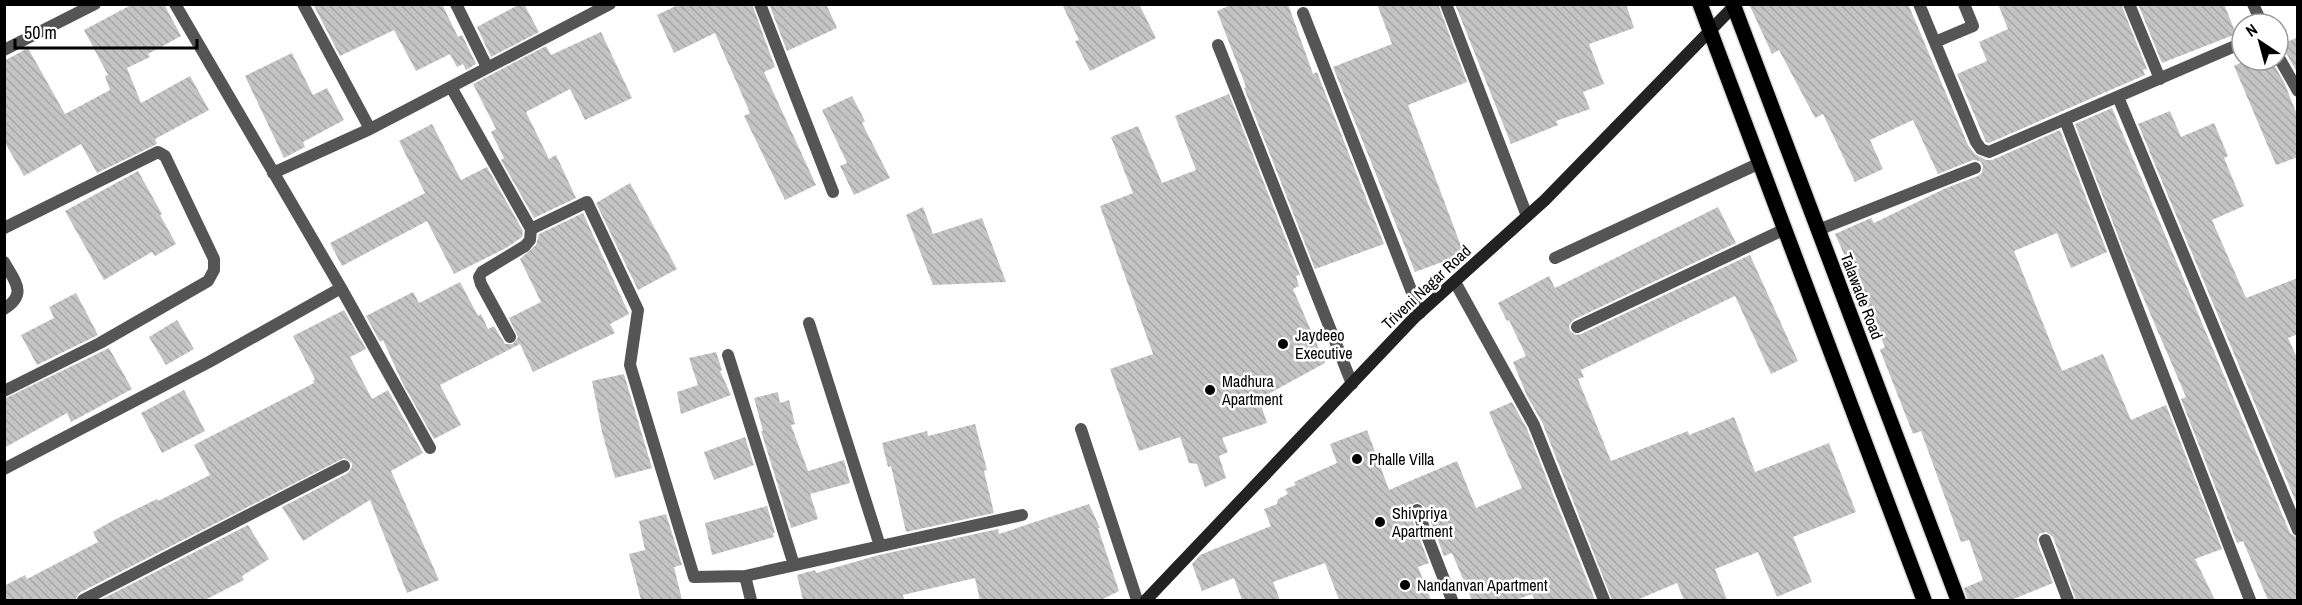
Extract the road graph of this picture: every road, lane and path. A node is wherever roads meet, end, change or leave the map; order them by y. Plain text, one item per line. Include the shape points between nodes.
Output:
1 (95, 4) edge
2 (176, 4) edge
3 (303, 4) edge
4 (456, 4) edge
5 (610, 4) edge
6 (760, 4) edge
7 (1446, 4) edge
8 (1700, 4) edge
9 (1919, 4) edge
10 (1964, 4) edge
11 (2128, 4) edge
12 (1735, 5) edge
13 (1303, 13) dead end
14 (1711, 31) junction
15 (1935, 42) junction
16 (1218, 45) dead end
17 (2230, 48) edge
18 (4, 50) edge
19 (488, 68) junction
20 (2287, 72) edge
21 (2160, 79) junction
22 (451, 87) junction
23 (2298, 91) edge
24 (2118, 97) junction
25 (2065, 120) junction
26 (370, 129) junction
27 (1760, 163) junction
28 (1975, 168) dead end
29 (273, 173) junction
30 (833, 192) dead end
31 (1527, 216) junction
32 (4, 228) edge
33 (531, 229) junction
34 (1785, 229) junction
35 (1818, 230) junction
36 (1555, 258) dead end
37 (4, 262) edge
38 (1455, 282) junction
39 (341, 288) junction
40 (4, 309) edge
41 (1420, 313) junction
42 (809, 323) dead end
43 (1577, 327) dead end
44 (510, 337) dead end
45 (728, 355) dead end
46 (1352, 384) junction
47 (4, 392) edge
48 (1081, 429) dead end
49 (430, 448) dead end
50 (344, 466) dead end
51 (4, 469) edge
52 (1417, 510) dead end
53 (1022, 515) dead end
54 (2298, 530) edge
55 (2046, 540) dead end
56 (880, 546) junction
57 (794, 565) junction
58 (745, 576) junction
59 (83, 600) edge
60 (751, 600) edge
61 (1137, 600) edge
62 (1146, 600) edge
63 (1452, 600) edge
64 (1604, 600) edge
65 (1924, 600) edge
66 (1958, 600) edge
67 (2068, 600) edge
68 (2250, 600) edge

1 - 18 street
2 - 29 street
3 - 26 street
4 - 19 street
5 - 19 street
6 - 30 street
7 - 31 street
8 - 14 main road
9 - 15 street
10 - 15 street via 1973,26
11 - 21 street
12 - 14 street, Triveni Nagar Road
12 - 35 main road, Talawade Road
13 - 41 street
14 - 27 main road
14 - 31 street, Triveni Nagar Road
15 - 25 street via 1981,149 1989,152
16 - 46 street
17 - 21 street
19 - 22 street
20 - 23 street
21 - 24 street
22 - 26 street
22 - 33 street
24 - 25 street
24 - 54 street
25 - 68 street
26 - 29 street
27 - 34 main road
27 - 36 street
28 - 35 street
29 - 39 street
31 - 38 street, Triveni Nagar Road
32 - 47 street via 158,152 165,156 214,259 214,270 208,281
33 - 44 street via 525,246 479,277
33 - 58 street via 587,202 638,310 630,365 694,577
34 - 43 street
34 - 65 main road
35 - 66 main road, Talawade Road
37 - 40 street via 19,295
38 - 41 street, Triveni Nagar Road
38 - 64 street via 1534,424
39 - 49 street
39 - 51 street
41 - 46 street, Triveni Nagar Road
42 - 56 street
45 - 57 street
46 - 62 street, Triveni Nagar Road
48 - 61 street
50 - 59 street
52 - 63 street
53 - 56 street
55 - 67 street
56 - 57 street
57 - 58 street
58 - 60 street

